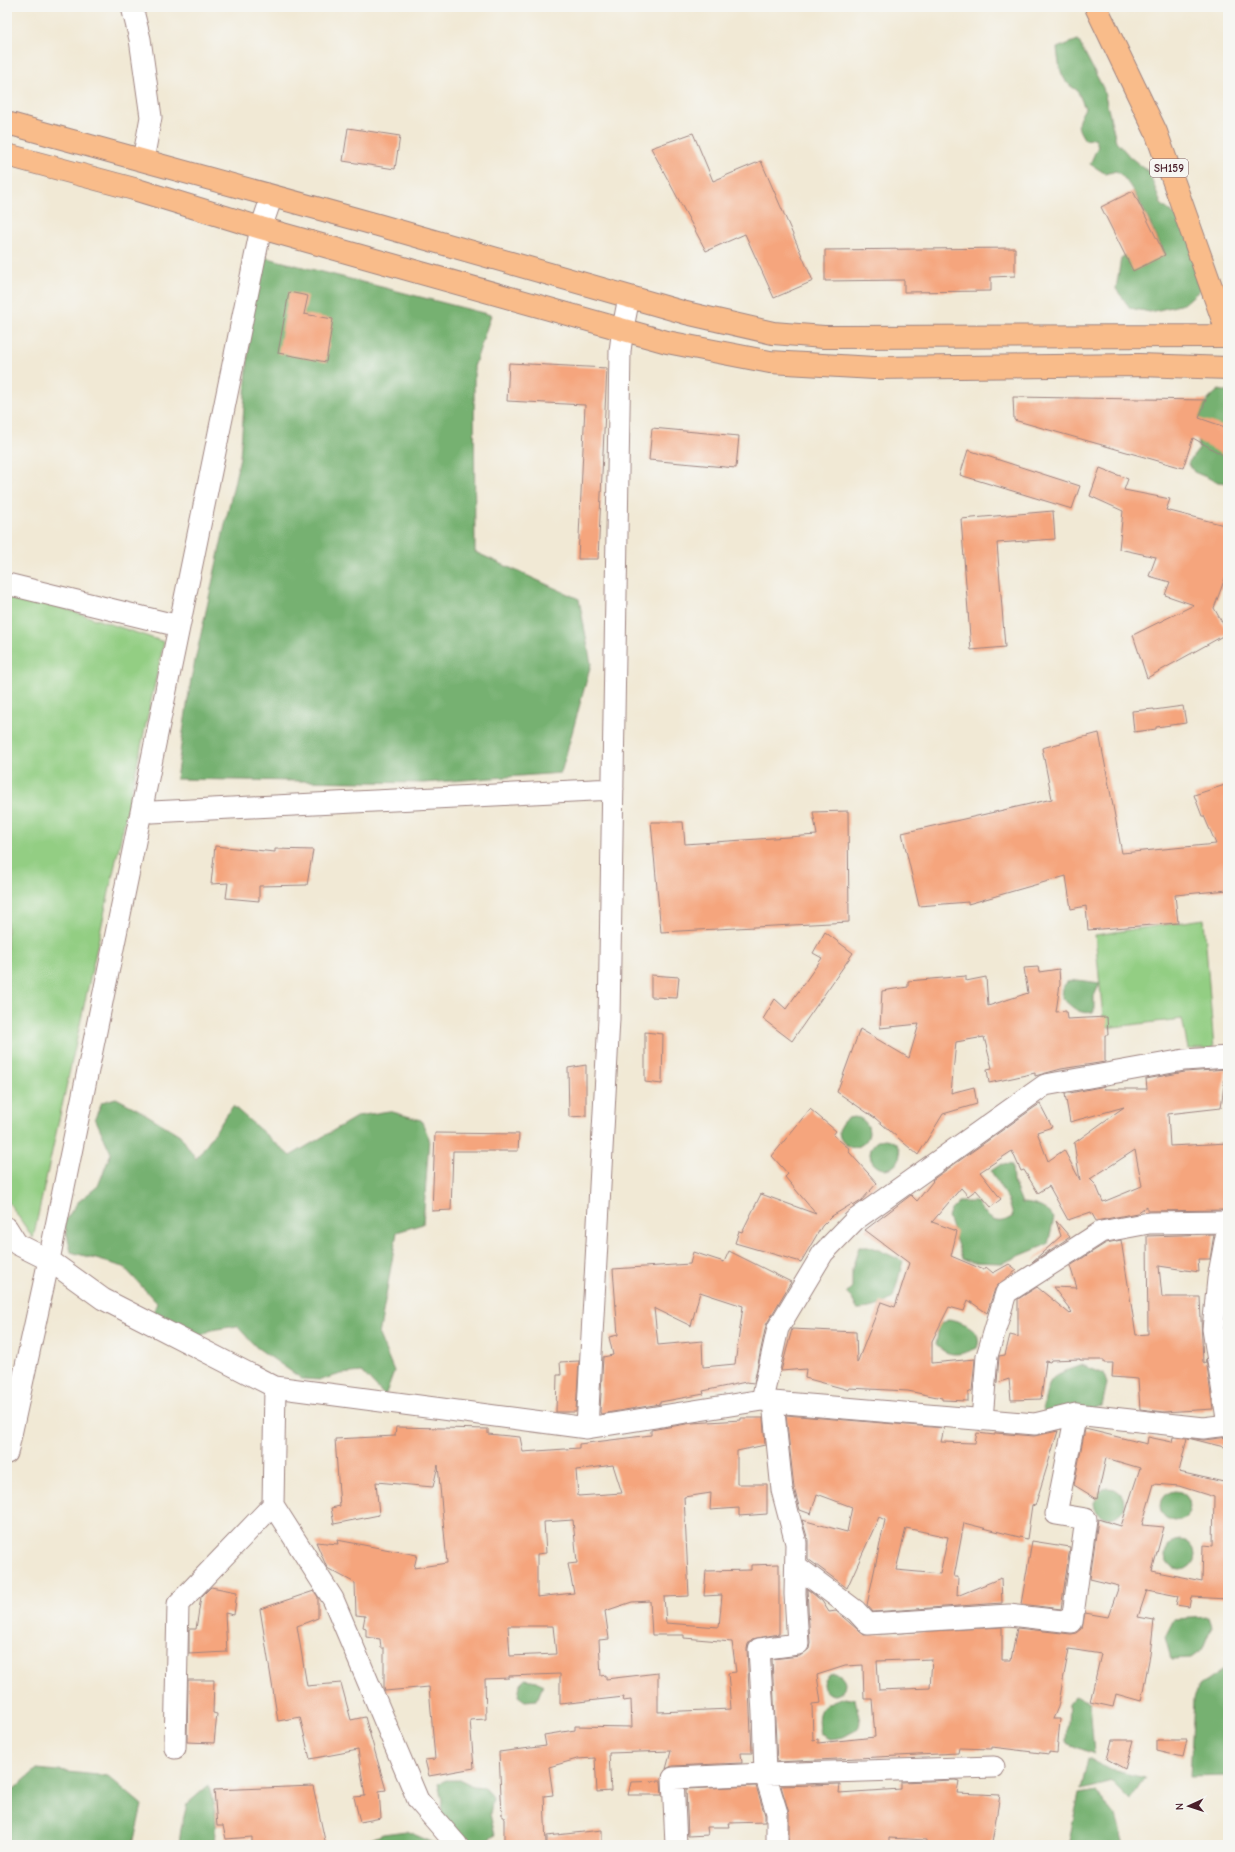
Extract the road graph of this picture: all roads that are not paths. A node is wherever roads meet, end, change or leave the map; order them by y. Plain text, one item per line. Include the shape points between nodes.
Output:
1 (132, 7) edge
2 (1096, 7) edge
3 (7, 123) edge
4 (7, 155) edge
5 (143, 160) junction
6 (272, 196) junction
7 (261, 228) junction
8 (629, 297) junction
9 (623, 328) junction
10 (773, 333) junction
11 (1228, 335) edge
12 (770, 362) junction
13 (1228, 368) edge
14 (7, 584) edge
15 (179, 626) junction
16 (613, 789) junction
17 (152, 812) dead end
18 (1228, 1057) edge
19 (1228, 1222) edge
20 (1228, 1226) edge
21 (7, 1228) edge
22 (49, 1260) junction
23 (275, 1387) junction
24 (768, 1401) junction
25 (1076, 1414) junction
26 (982, 1420) junction
27 (1228, 1425) edge
28 (587, 1428) junction
29 (7, 1453) edge
30 (273, 1505) junction
31 (796, 1566) junction
32 (175, 1748) dead end
33 (994, 1767) dead end
34 (765, 1774) junction
35 (457, 1845) edge
36 (676, 1845) edge
37 (777, 1845) edge

1 - 5 street via 140,38 151,117
2 - 11 main road, SH159 via 1156,132
3 - 5 main road
4 - 7 main road via 134,189
5 - 6 main road
6 - 7 street
6 - 8 main road
7 - 9 main road
7 - 15 street
8 - 9 street
8 - 10 main road
9 - 12 main road via 667,342
9 - 16 street via 620,351
10 - 11 main road via 824,337
10 - 12 main road
12 - 13 main road via 874,368 1139,365
14 - 15 street
15 - 22 street
16 - 17 street
16 - 28 street via 609,1019
18 - 24 street via 1184,1060 1045,1085 855,1220 823,1253 778,1328
19 - 26 street via 1149,1223 1101,1232 1006,1293 987,1356
20 - 27 street via 1218,1279 1213,1329
21 - 22 street via 17,1244
22 - 23 street via 103,1299
22 - 29 street
23 - 28 street
23 - 30 street
24 - 26 street
24 - 28 street
24 - 31 street via 782,1490 796,1543
25 - 26 street via 1035,1424
25 - 27 street via 1203,1428
25 - 31 street via 1056,1514 1086,1519 1072,1622 1009,1615 868,1624 856,1611
30 - 32 street via 178,1604
30 - 35 street via 333,1599 418,1800
31 - 34 street via 798,1644 759,1649
33 - 34 street
34 - 36 street via 673,1778
34 - 37 street via 777,1813

